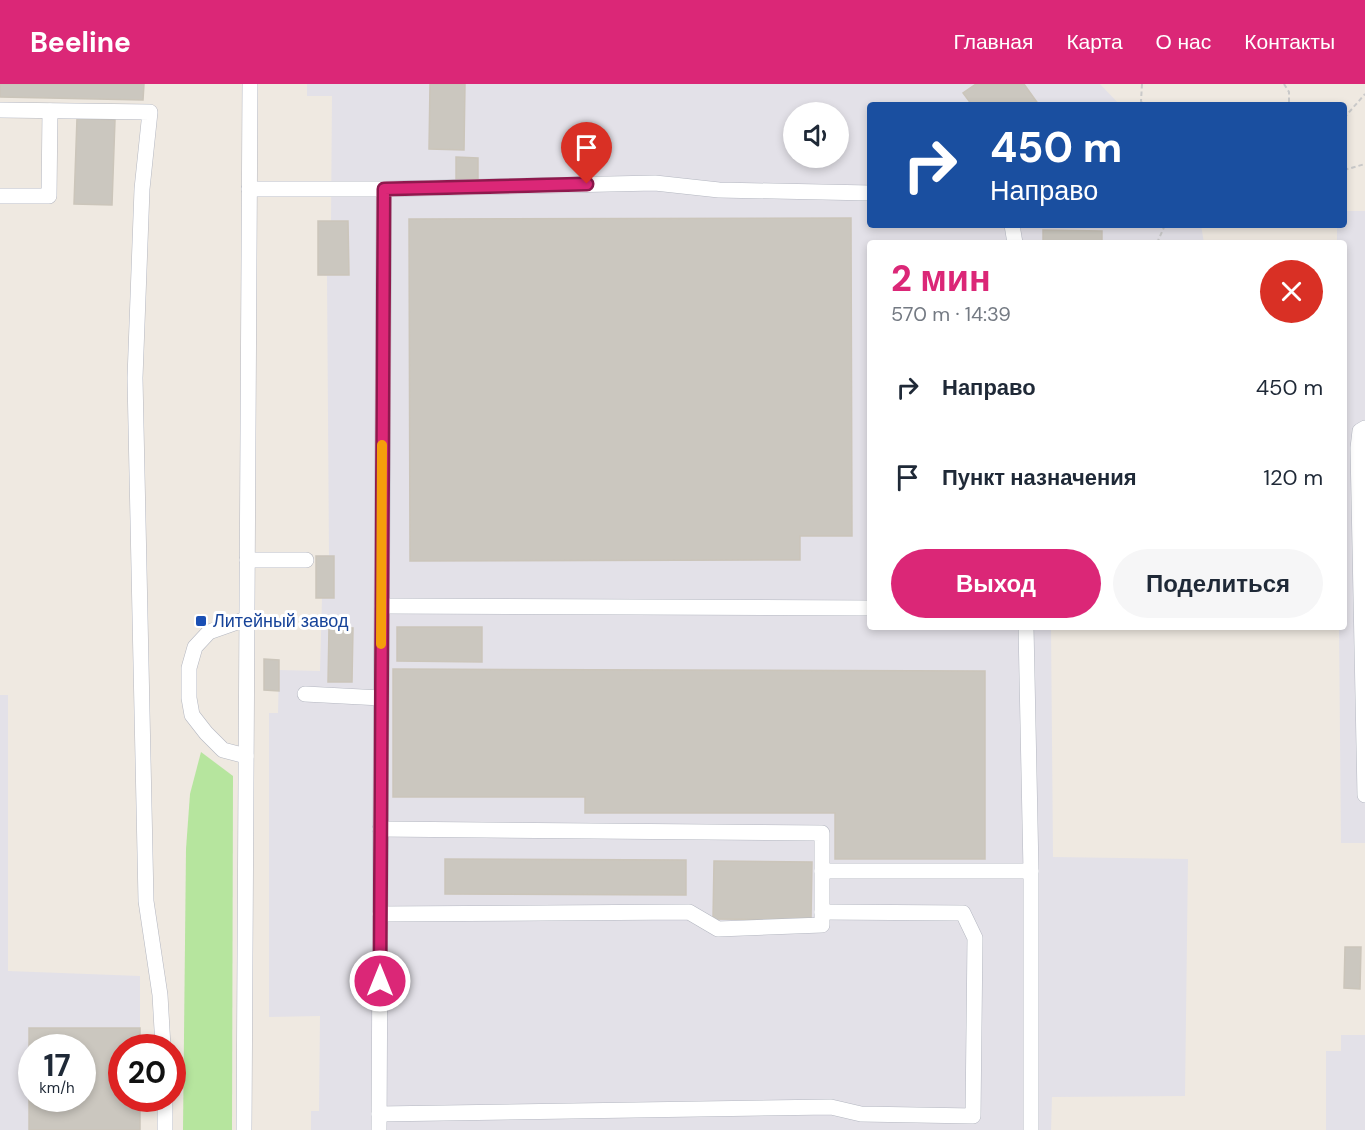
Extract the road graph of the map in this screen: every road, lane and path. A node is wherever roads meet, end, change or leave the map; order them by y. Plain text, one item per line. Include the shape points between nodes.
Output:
1 (250, 84) edge
2 (1142, 84) edge
3 (1284, 84) edge
4 (1365, 94) edge
5 (1142, 102) edge
6 (1289, 102) edge
7 (0, 110) edge
8 (50, 111) junction
9 (1347, 115) edge
10 (1365, 164) edge
11 (1347, 169) edge
12 (249, 189) junction
13 (384, 189) junction
14 (867, 193) edge
15 (0, 196) edge
16 (1365, 428) edge
17 (247, 560) junction
18 (306, 560) dead end
19 (382, 606) junction
20 (867, 608) edge
21 (246, 619) junction
22 (1026, 630) edge
23 (1363, 660) edge
24 (305, 694) dead end
25 (381, 698) junction
26 (246, 756) junction
27 (1365, 795) edge
28 (381, 830) junction
29 (822, 871) junction
30 (1031, 871) junction
31 (822, 912) junction
32 (380, 914) junction
33 (162, 1034) edge
34 (165, 1112) edge
35 (379, 1122) edge
36 (165, 1130) edge
37 (244, 1130) edge
38 (1031, 1130) edge

1 - 12 street
2 - 5 path
3 - 6 path
4 - 9 path
7 - 8 street
8 - 15 street via 49,196
8 - 33 street via 150,112 142,189 135,378 147,901
10 - 11 path
12 - 13 street
12 - 17 street
13 - 14 street via 655,183 719,190
13 - 19 street
16 - 23 street via 1360,431 1359,448
17 - 18 street
17 - 21 street
19 - 20 street
19 - 25 street
21 - 26 street
21 - 26 street via 209,632 195,647 189,668 192,715 223,750
22 - 30 street
23 - 27 street
24 - 25 street
25 - 28 street
26 - 37 street
28 - 29 street via 822,833
28 - 32 street
29 - 30 street
29 - 31 street
30 - 38 street
31 - 32 street via 822,926 718,928 689,912
31 - 35 street via 963,913 975,938 974,1116 861,1114 831,1107
32 - 35 street
34 - 36 street

